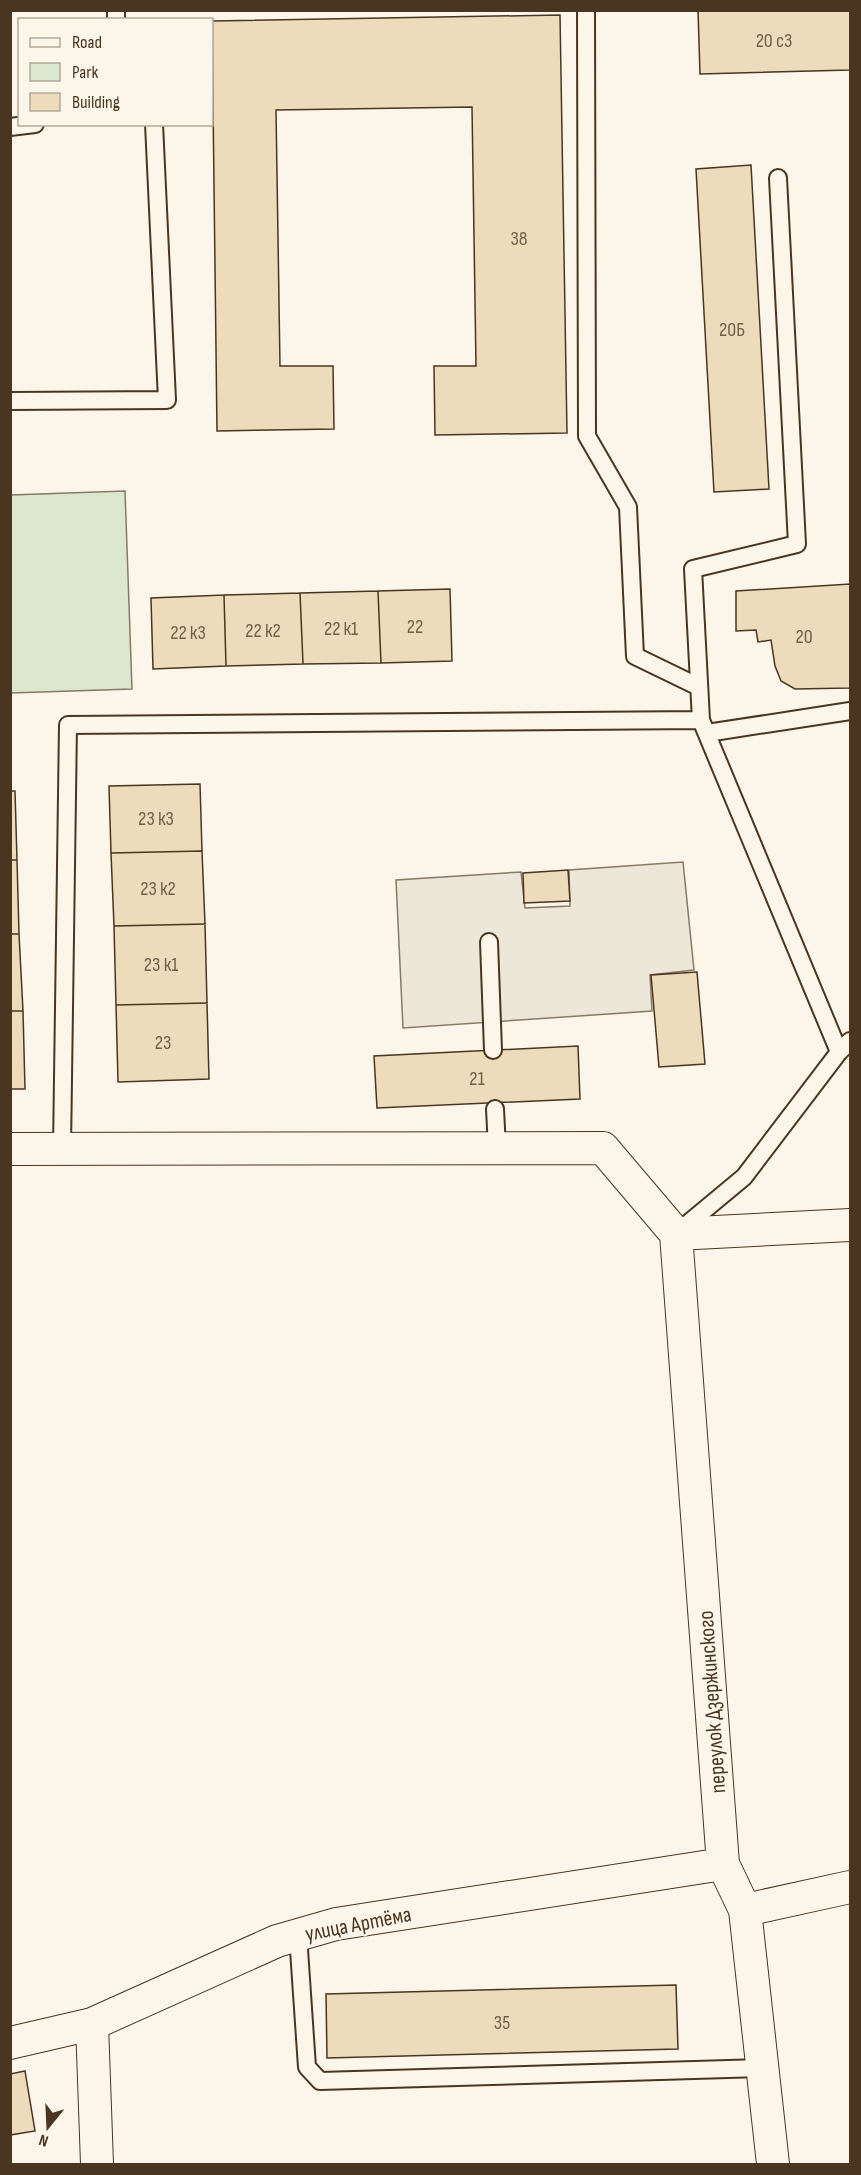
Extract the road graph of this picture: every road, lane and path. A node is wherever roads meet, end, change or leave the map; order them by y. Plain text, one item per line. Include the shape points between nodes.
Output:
1 (586, 10) edge
2 (154, 126) edge
3 (778, 178) dead end
4 (10, 401) edge
5 (699, 687) junction
6 (850, 711) edge
7 (704, 727) junction
8 (489, 942) dead end
9 (845, 1047) edge
10 (493, 1050) dead end
11 (495, 1109) dead end
12 (497, 1148) junction
13 (10, 1149) edge
14 (62, 1149) junction
15 (850, 1225) edge
16 (676, 1234) junction
17 (723, 1864) junction
18 (850, 1887) edge
19 (745, 1910) junction
20 (298, 1935) junction
21 (92, 2024) junction
22 (11, 2041) edge
23 (762, 2068) junction
24 (97, 2164) edge
25 (773, 2164) edge

1 - 5 lane via 587,436 628,507 635,656
2 - 4 lane via 167,400
3 - 5 lane via 797,544 693,569
5 - 7 lane
6 - 7 lane
7 - 9 lane
7 - 14 lane via 68,725
8 - 10 lane
9 - 16 lane via 744,1177
11 - 12 lane
12 - 14 street
12 - 16 street via 603,1148
13 - 14 street
15 - 16 street
16 - 17 street, переулок Дзержинского
17 - 19 street, переулок Дзержинского
17 - 20 street, улица Артёма via 336,1924
18 - 19 street
19 - 23 street, переулок Дзержинского
20 - 21 street, улица Артёма
20 - 23 lane via 307,2067 320,2081
21 - 22 street, улица Артёма
21 - 24 street
23 - 25 street, переулок Дзержинского

